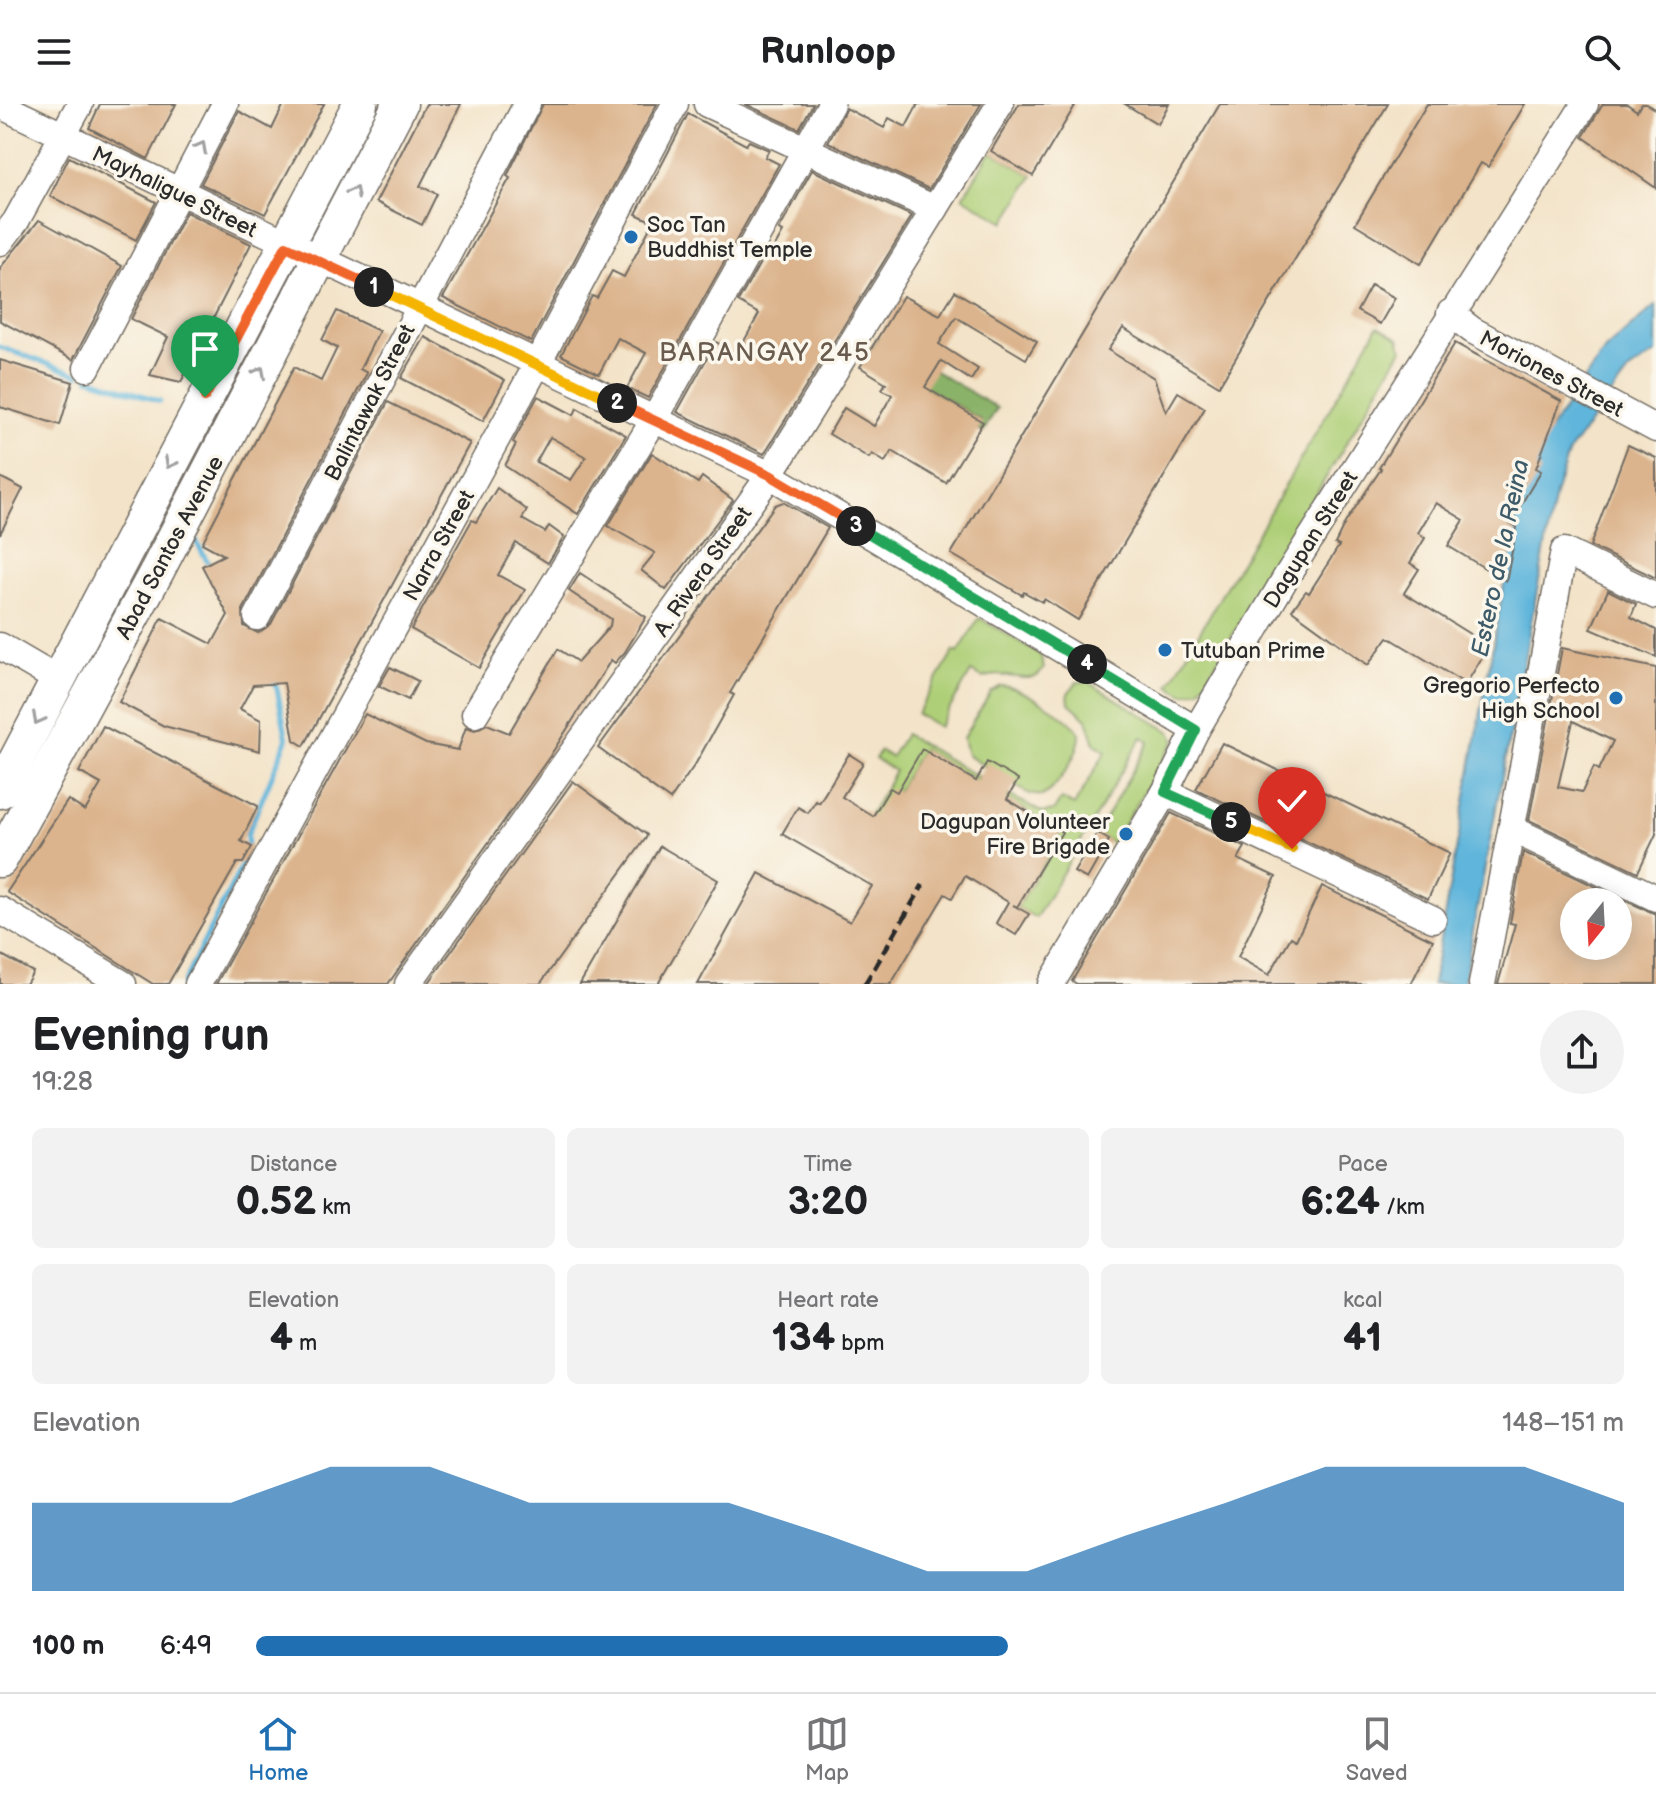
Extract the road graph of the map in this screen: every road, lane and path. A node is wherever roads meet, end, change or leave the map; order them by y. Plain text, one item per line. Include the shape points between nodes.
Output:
1 (80, 104) edge
2 (225, 104) edge
3 (360, 104) edge
4 (400, 104) edge
5 (527, 104) edge
6 (675, 104) edge
7 (707, 104) edge
8 (831, 104) edge
9 (1000, 104) edge
10 (1585, 104) edge
11 (0, 105) edge
12 (62, 136) junction
13 (806, 149) junction
14 (178, 190) junction
15 (935, 209) junction
16 (0, 242) edge
17 (286, 246) junction
18 (317, 261) junction
19 (418, 308) junction
20 (1450, 313) junction
21 (537, 365) junction
22 (87, 368) dead end
23 (654, 420) junction
24 (1656, 429) edge
25 (770, 475) junction
26 (1656, 596) edge
27 (257, 617) dead end
28 (0, 646) edge
29 (58, 680) junction
30 (475, 714) dead end
31 (1196, 730) junction
32 (0, 791) edge
33 (1165, 792) junction
34 (1514, 830) junction
35 (0, 860) edge
36 (1656, 898) edge
37 (0, 910) edge
38 (1433, 919) dead end
39 (123, 984) edge
40 (198, 984) edge
41 (408, 984) edge
42 (1051, 984) edge
43 (1482, 984) edge

1 - 12 street
14 -> 2 street
3 - 17 main road, Abad Santos Avenue
18 -> 4 main road, Abad Santos Avenue
5 - 19 street, Balintawak Street
6 - 21 street, Narra Street
7 - 13 street
8 - 13 street
9 - 15 street, A. Rivera Street
10 - 20 street, Dagupan Street
11 - 12 street, Mayhaligue Street
12 - 14 street, Mayhaligue Street
12 - 16 street
13 - 15 street
13 - 23 street
14 - 17 street, Mayhaligue Street
14 - 22 street
15 - 25 street, A. Rivera Street
17 - 18 street, Mayhaligue Street
17 -> 29 main road, Abad Santos Avenue
18 - 19 street, Mayhaligue Street
35 -> 18 main road, Abad Santos Avenue
19 - 21 street, Mayhaligue Street
19 - 27 street, Balintawak Street
20 - 24 street, Moriones Street via 1472,330
20 - 31 street, Dagupan Street
21 - 23 street, Mayhaligue Street
21 - 40 street, Narra Street
23 - 25 street, Mayhaligue Street
23 - 30 street
25 - 31 street, Mayhaligue Street
25 - 41 street, A. Rivera Street
26 - 34 street via 1564,551
28 - 29 street
29 -> 32 main road, Abad Santos Avenue
31 - 33 street, Dagupan Street
33 - 38 street
33 - 42 street, Dagupan Street
34 - 36 street
34 - 43 street
37 - 39 street

